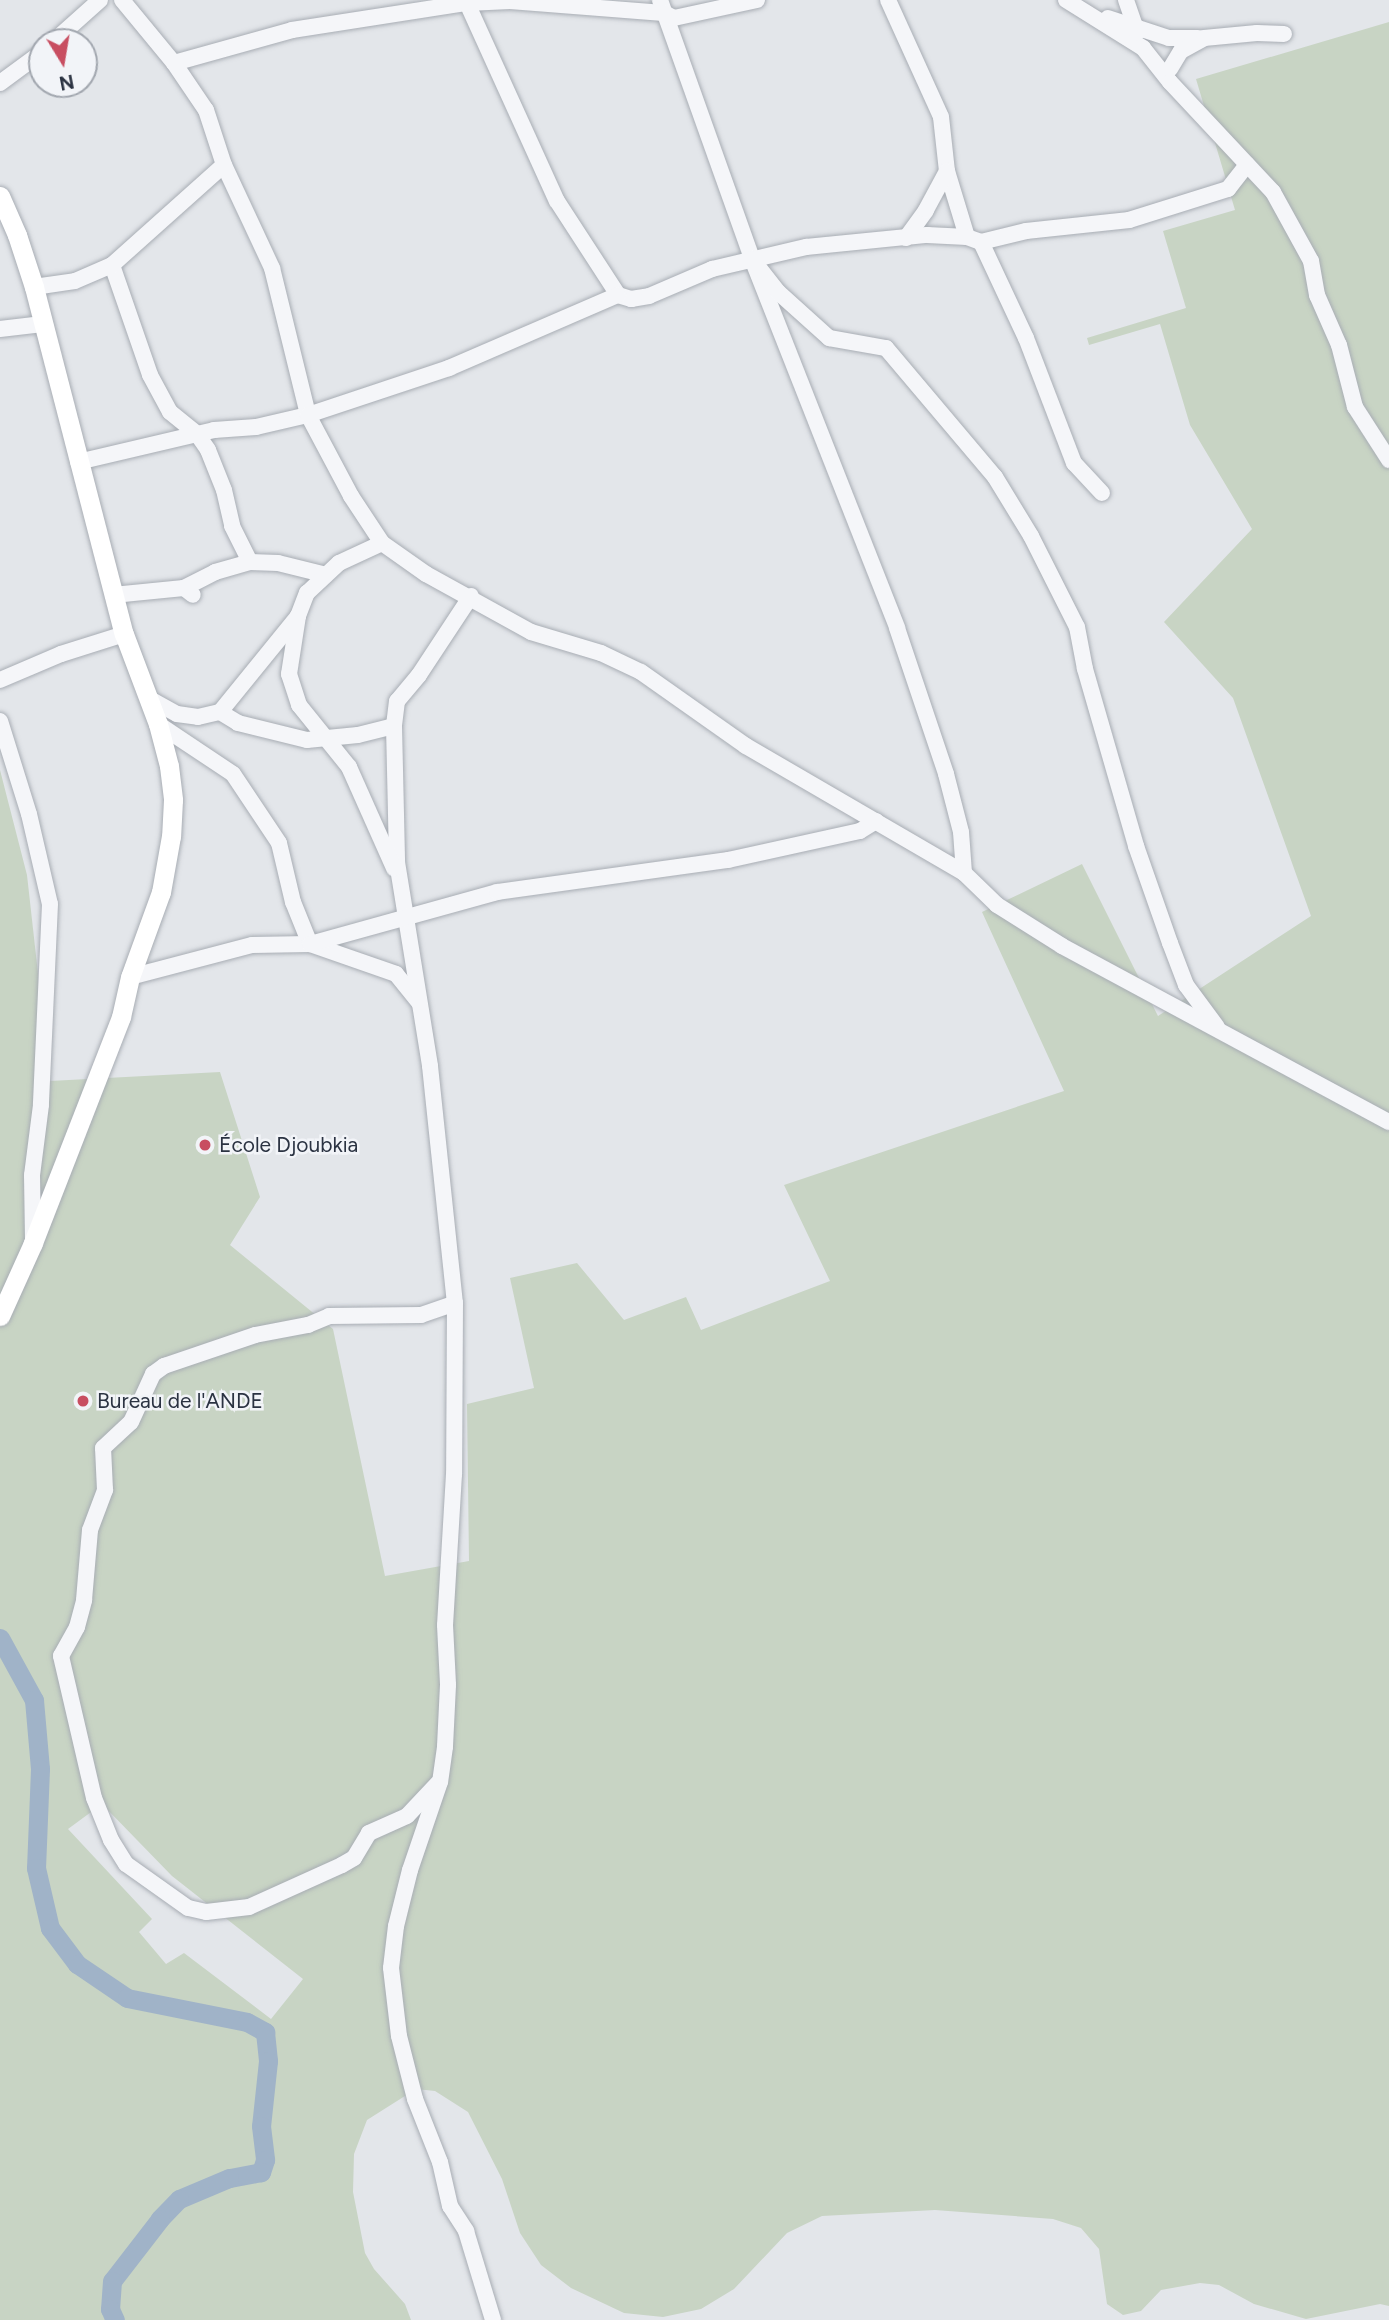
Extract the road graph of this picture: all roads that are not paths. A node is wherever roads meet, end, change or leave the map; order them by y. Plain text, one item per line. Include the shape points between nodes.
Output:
1 (100, 0) edge
2 (122, 0) edge
3 (757, 0) edge
4 (888, 0) edge
5 (1066, 0) edge
6 (1126, 0) edge
7 (510, 1) edge
8 (467, 3) junction
9 (395, 6) edge
10 (662, 7) edge
11 (1092, 17) junction
12 (69, 28) edge
13 (1136, 28) junction
14 (1284, 34) dead end
15 (1204, 38) junction
16 (1143, 48) junction
17 (28, 62) edge
18 (174, 63) junction
19 (1170, 69) dead end
20 (0, 83) edge
21 (224, 165) junction
22 (1247, 165) junction
23 (947, 171) junction
24 (0, 196) edge
25 (906, 238) junction
26 (974, 239) junction
27 (752, 260) junction
28 (112, 265) junction
29 (34, 287) junction
30 (618, 295) junction
31 (43, 324) junction
32 (0, 329) edge
33 (309, 415) junction
34 (197, 434) junction
35 (1389, 460) edge
36 (78, 462) junction
37 (1102, 493) dead end
38 (382, 543) junction
39 (250, 562) junction
40 (326, 575) junction
41 (113, 595) junction
42 (471, 596) junction
43 (298, 616) junction
44 (124, 634) junction
45 (0, 681) edge
46 (148, 698) junction
47 (220, 712) junction
48 (0, 721) edge
49 (158, 724) junction
50 (394, 726) junction
51 (325, 738) junction
52 (876, 821) junction
53 (964, 873) junction
54 (400, 880) junction
55 (406, 919) junction
56 (310, 944) junction
57 (130, 977) junction
58 (421, 1004) junction
59 (1223, 1035) junction
60 (1389, 1122) edge
61 (33, 1243) junction
62 (455, 1303) junction
63 (0, 1316) edge
64 (440, 1782) junction
65 (493, 2320) edge

1 - 12 street
2 - 18 street
3 - 10 street via 674,18
4 - 23 street via 941,117
5 - 11 street
6 - 13 street
7 - 8 street
7 - 10 street
8 - 9 street
8 - 30 street via 557,201
9 - 18 street
10 - 27 street
11 - 13 street
11 - 16 street
13 - 15 street via 1169,38
13 - 16 street
14 - 15 street
15 - 19 street via 1181,51
16 - 22 street
17 - 20 street
18 - 21 street via 206,110
21 - 28 street
21 - 33 street via 272,268
22 - 26 street via 1228,189 1129,220
22 - 35 street via 1273,192 1311,261 1317,295 1339,345 1354,407
23 - 25 street
23 - 26 street
24 - 29 main road
25 - 26 street
25 - 27 street via 806,247
26 - 37 street via 1026,338 1074,463
27 - 30 street via 712,269 649,296 631,299
27 - 53 street via 859,527 935,739 961,832
27 - 59 street via 778,292 829,338 886,348 995,477 1031,536 1077,627 1136,846 1186,985
28 - 29 street via 75,281
28 - 34 street via 150,375 170,412
29 - 31 main road
30 - 33 street via 449,369
31 - 32 street
31 - 36 main road
33 - 34 street
33 - 38 street via 351,496
34 - 36 street
34 - 39 street via 208,450 232,526
36 - 41 main road
38 - 40 street via 339,563
38 - 42 street via 426,574
39 - 40 street via 278,563
39 - 41 street via 215,572 188,591
40 - 43 street via 307,593
41 - 44 main road
42 - 50 street via 397,701
42 - 52 street via 530,632 601,653 641,672 746,746
43 - 47 street
43 - 51 street via 289,674 299,705
44 - 45 street via 61,654
44 - 46 main road
46 - 47 street via 177,714 198,718
46 - 49 main road
47 - 51 street via 238,723 307,740
48 - 61 street via 29,814 50,905 41,1105 32,1175
49 - 56 street via 233,774 279,843 293,902
49 - 57 main road via 170,777 171,836 161,891
50 - 51 street
50 - 54 street
51 - 54 street via 349,767 365,797
52 - 53 street
52 - 55 street via 860,831 728,860 497,892
53 - 59 street via 997,905 1051,939
54 - 55 street
55 - 56 street
55 - 58 street
56 - 57 street via 252,945
56 - 58 street via 396,974
57 - 61 main road via 121,1017
58 - 62 street
59 - 60 street
61 - 63 main road
62 - 64 street via 453,1498 445,1625 448,1685
62 - 64 street via 421,1315 329,1316 255,1335 164,1366 153,1374 131,1422 103,1448 105,1490 90,1530 84,1600 77,1627 61,1656 94,1798 111,1840 127,1864 187,1908 206,1912 249,1907 342,1865 354,1858 369,1833 407,1816
64 - 65 street via 410,1870 391,1968 399,2036 415,2099 440,2162 450,2206 466,2231

